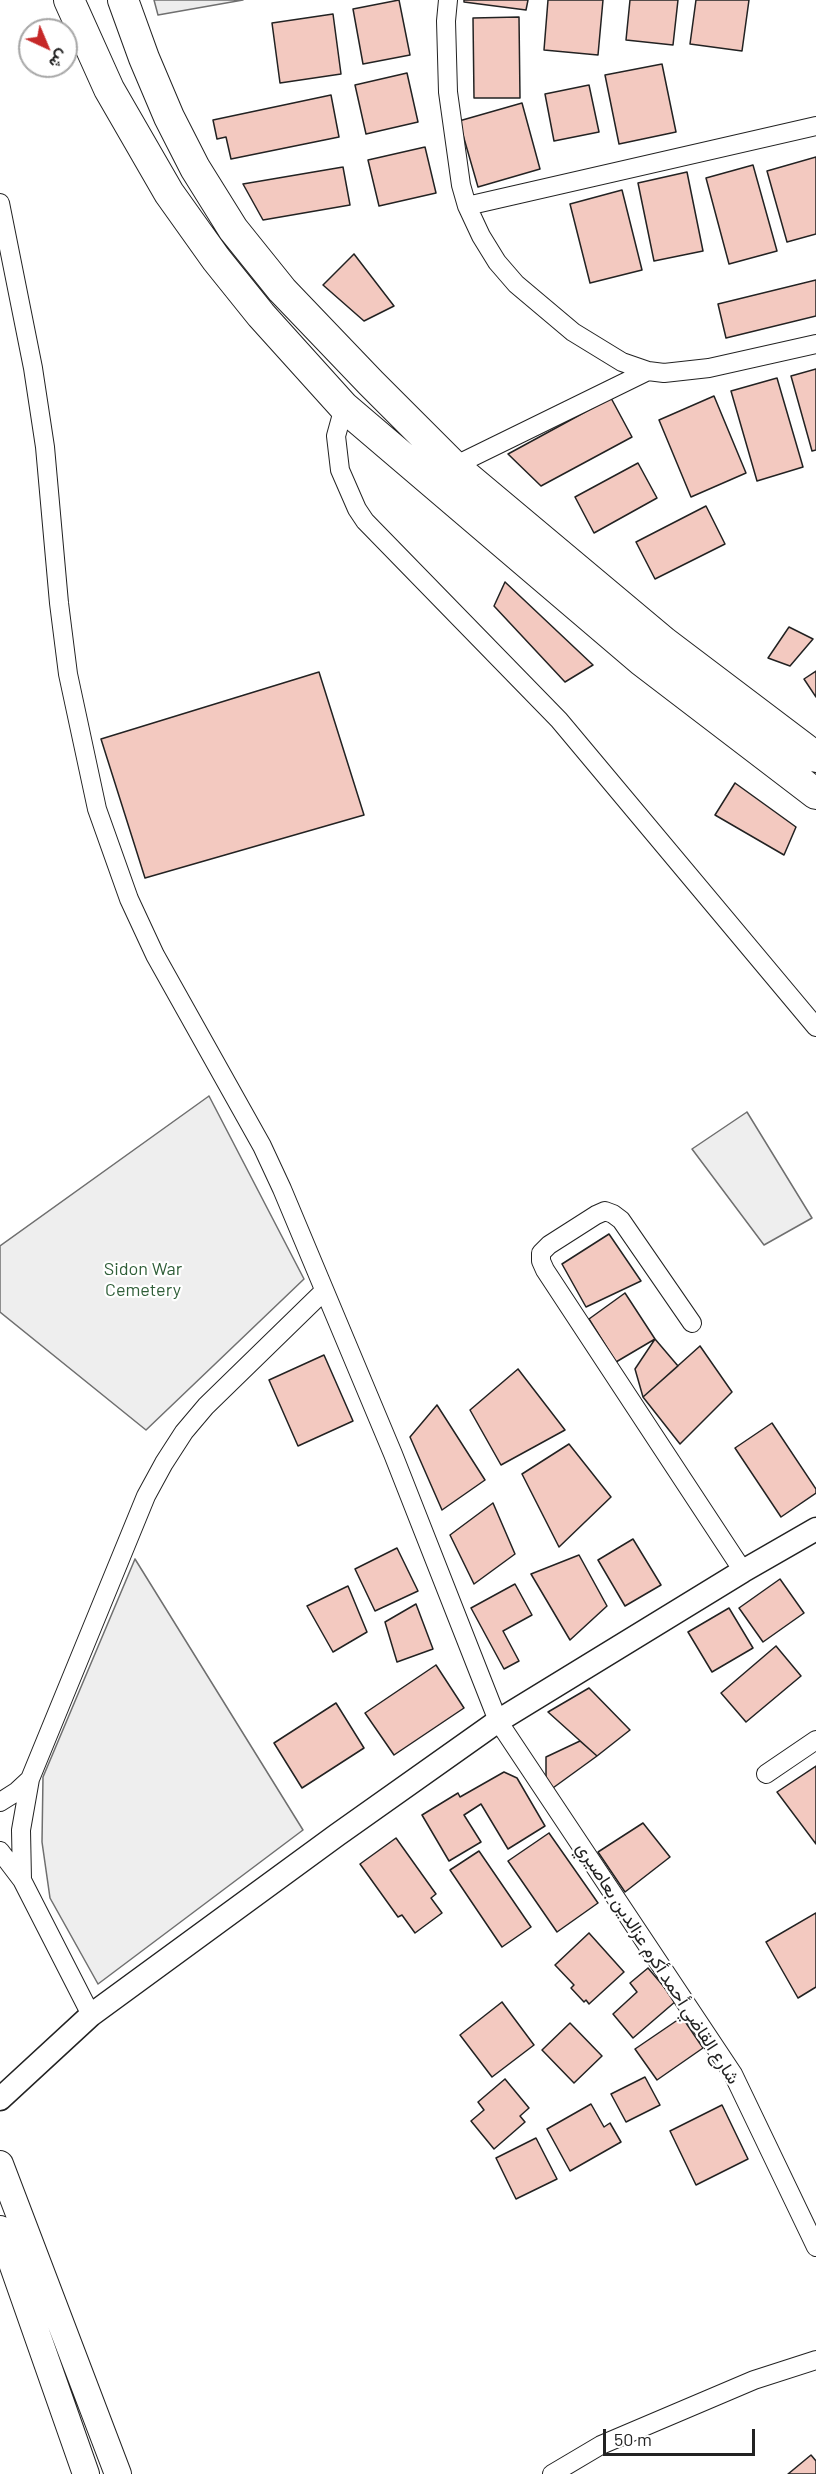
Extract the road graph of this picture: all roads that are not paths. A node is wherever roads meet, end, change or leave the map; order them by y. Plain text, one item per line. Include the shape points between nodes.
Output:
1 (69, 0) edge
2 (123, 0) edge
3 (448, 0) edge
4 (816, 126) edge
5 (0, 203) edge
6 (467, 206) junction
7 (816, 344) edge
8 (648, 371) junction
9 (344, 407) junction
10 (454, 466) junction
11 (816, 756) edge
12 (816, 794) edge
13 (816, 1027) edge
14 (323, 1292) junction
15 (692, 1323) dead end
16 (816, 1529) edge
17 (743, 1571) junction
18 (498, 1721) junction
19 (816, 1740) edge
20 (766, 1774) dead end
21 (30, 1779) junction
22 (0, 1802) edge
23 (0, 1851) edge
24 (22, 1880) junction
25 (91, 2015) junction
26 (0, 2098) edge
27 (0, 2164) edge
28 (0, 2229) edge
29 (816, 2247) edge
30 (816, 2360) edge
31 (86, 2474) edge
32 (118, 2474) edge
33 (552, 2474) edge

1 - 9 highway via 110,89 169,193 216,260
2 - 10 highway via 169,117 233,229 282,290
3 - 6 street via 448,92 456,163
4 - 6 street
5 - 14 street, شارع القاضي أحمد أكرم عزالدين بعاصيري via 45,447 68,674 97,809 129,899 155,955 262,1146
6 - 8 street via 497,262 536,303 622,362
7 - 8 street via 710,368
8 - 10 street
9 - 12 highway via 642,661
9 - 13 street via 336,436 340,470 365,521 559,720
10 - 11 highway via 664,642
14 - 18 street, شارع القاضي أحمد أكرم عزالدين بعاصيري via 393,1454
14 - 21 street via 206,1406 164,1463
15 - 17 street via 621,1220 605,1210 541,1253 545,1270
16 - 17 street
17 - 18 street
18 - 25 street
18 - 29 street, شارع القاضي أحمد أكرم عزالدين بعاصيري via 733,2074
19 - 20 street
21 - 22 street
21 - 24 street via 21,1830
23 - 24 street
24 - 25 street
25 - 26 street
27 - 32 main road
28 - 31 main road
30 - 33 street via 754,2380 601,2445

